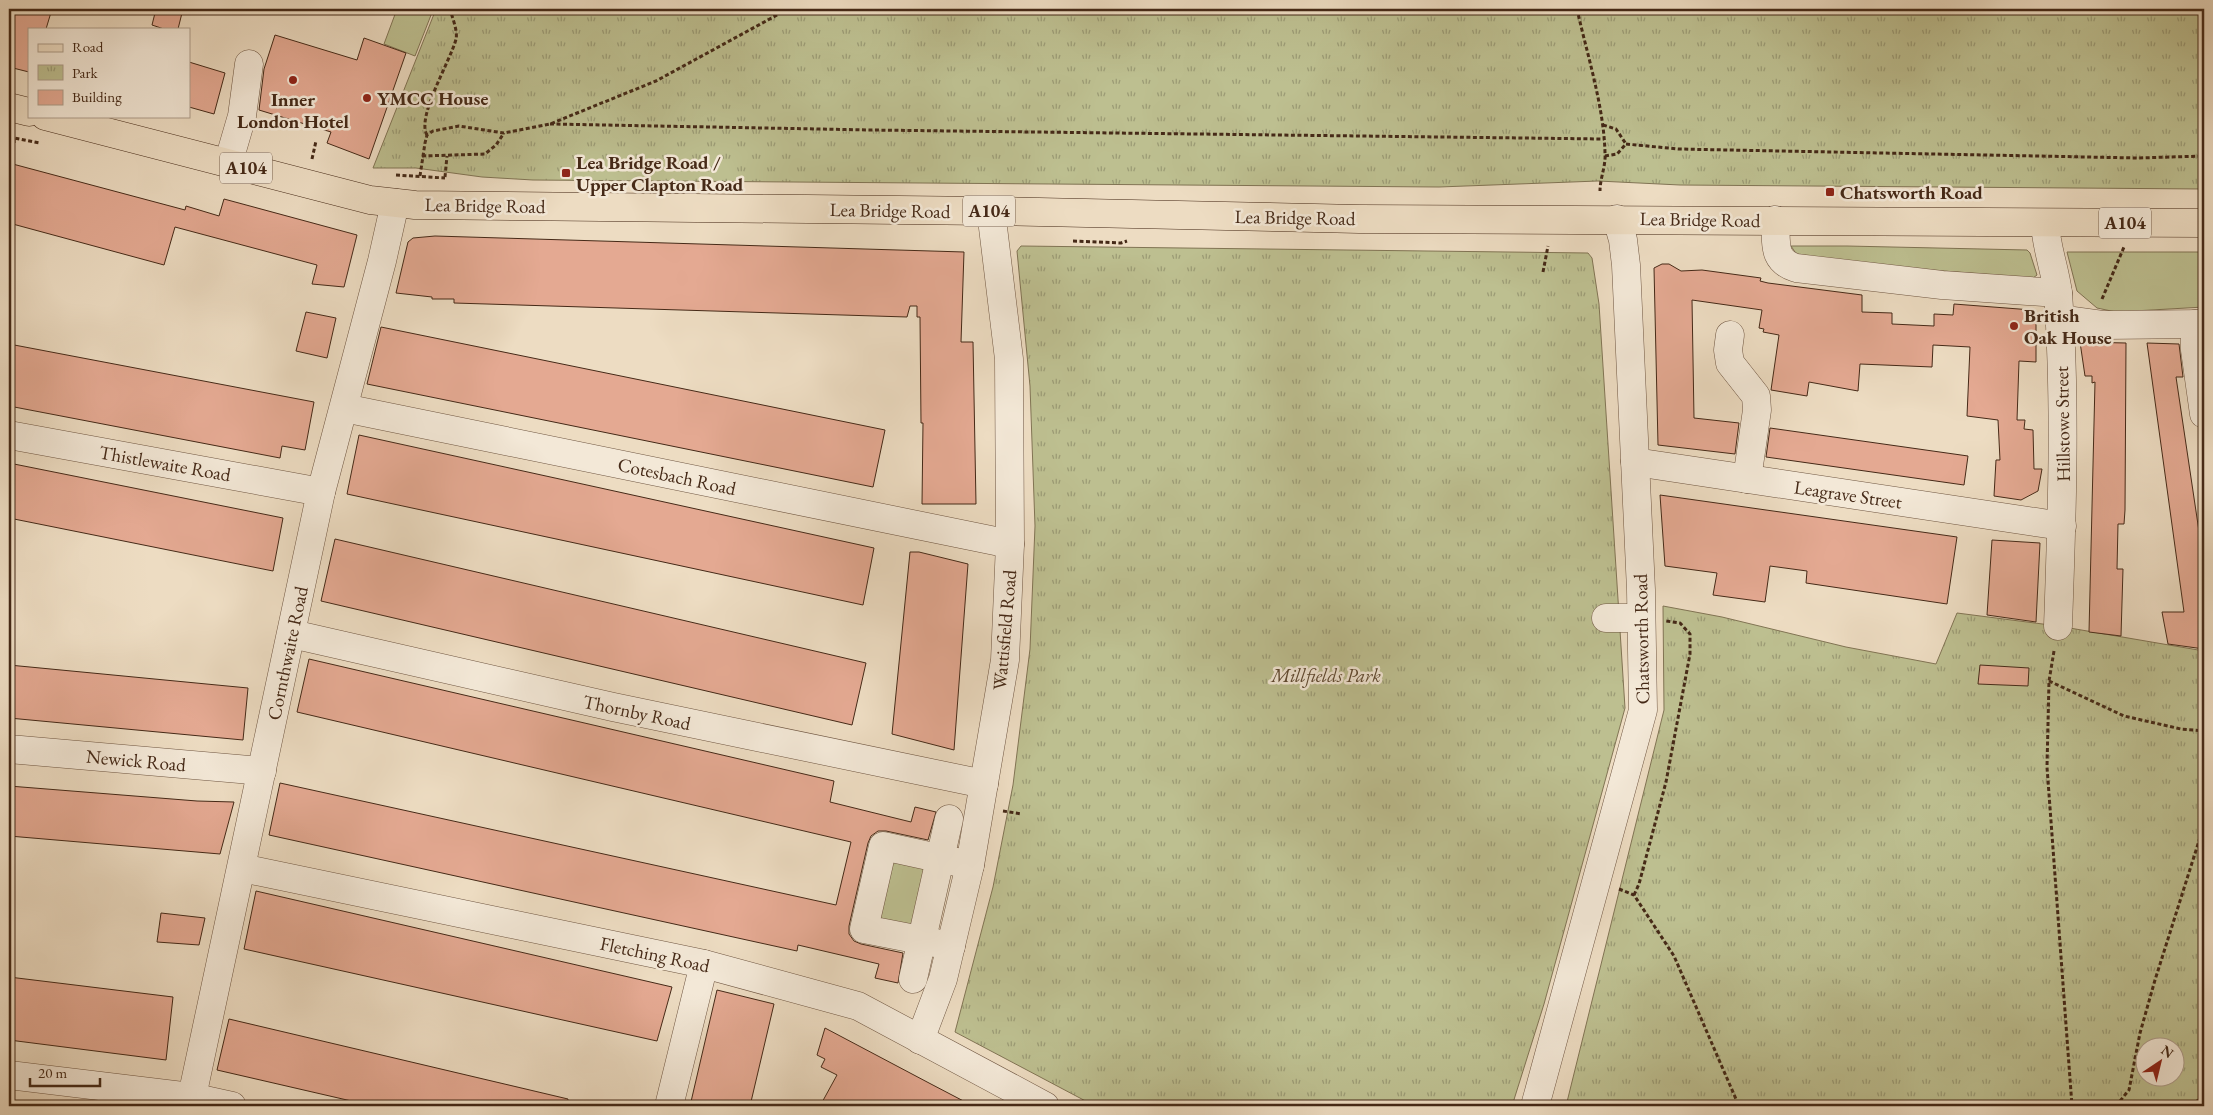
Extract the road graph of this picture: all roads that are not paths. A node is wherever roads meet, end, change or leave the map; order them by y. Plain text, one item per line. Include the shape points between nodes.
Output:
1 (248, 64) dead end
2 (9, 107) edge
3 (28, 112) edge
4 (53, 118) edge
5 (228, 164) junction
6 (395, 203) junction
7 (991, 211) junction
8 (1618, 218) junction
9 (1775, 220) junction
10 (2045, 223) junction
11 (2204, 223) edge
12 (2059, 306) junction
13 (2200, 324) edge
14 (1730, 335) dead end
15 (344, 408) junction
16 (2204, 414) edge
17 (9, 435) edge
18 (1635, 462) junction
19 (1747, 479) junction
20 (321, 492) junction
21 (2062, 526) junction
22 (1010, 544) junction
23 (1606, 618) dead end
24 (1652, 619) junction
25 (2058, 626) road end
26 (292, 634) junction
27 (9, 749) edge
28 (262, 771) junction
29 (984, 784) junction
30 (949, 819) dead end
31 (940, 859) junction
32 (970, 865) junction
33 (242, 868) junction
34 (921, 941) junction
35 (951, 946) junction
36 (704, 964) junction
37 (913, 980) dead end
38 (920, 1040) junction
39 (9, 1075) edge
40 (191, 1102) edge
41 (232, 1106) edge
42 (669, 1106) edge
43 (1045, 1106) edge
44 (1535, 1106) edge

1 - 5 street via 242,116
2 - 3 main road
4 - 5 main road, Lea Bridge Road / A104
5 - 6 main road, Lea Bridge Road / A104 via 370,200
6 - 7 main road, Lea Bridge Road / A104
6 - 15 street, Cornthwaite Road
7 - 8 main road, Lea Bridge Road / A104 via 1359,219
7 - 22 street, Wattisfield Road via 1008,359
8 - 9 main road, Lea Bridge Road / A104
8 - 18 street, Chatsworth Road via 1626,265
9 - 10 main road, Lea Bridge Road / A104
9 - 12 street, Lea Bridge Road via 1777,254 1784,263 1796,268 1932,284
10 - 11 main road, Lea Bridge Road / A104
10 - 12 street, Hillstowe Street
12 - 13 street via 2104,325
12 - 21 street, Hillstowe Street
13 - 16 street via 2195,350
14 - 19 street via 1730,363 1756,396 1757,410
15 - 20 street, Cornthwaite Road
15 - 22 street, Cotesbach Road
17 - 20 street, Thistlewaite Road
18 - 19 street, Leagrave Street
18 - 24 street, Chatsworth Road via 1647,524
19 - 21 street, Leagrave Street
20 - 26 street, Cornthwaite Road
21 - 25 street, Hillstowe Street
22 - 29 street, Wattisfield Road via 1005,660
23 - 24 street
24 - 44 street, Chatsworth Road via 1643,710
26 - 28 street, Cornthwaite Road
26 - 29 street, Thornby Road via 613,708
27 - 28 street, Newick Road
28 - 33 street, Cornthwaite Road
29 - 32 street, Wattisfield Road
30 - 31 street
31 - 32 street
31 - 34 street
31 - 34 street via 883,846 864,930
32 - 35 street, Wattisfield Road
33 - 36 street, Fletching Road
33 - 40 street, Cornthwaite Road
34 - 35 street
34 - 37 street
35 - 38 street, Wattisfield Road via 943,979
36 - 38 street, Fletching Road via 858,1006
36 - 42 street
38 - 43 street, Fletching Road
39 - 40 street
40 - 41 street

